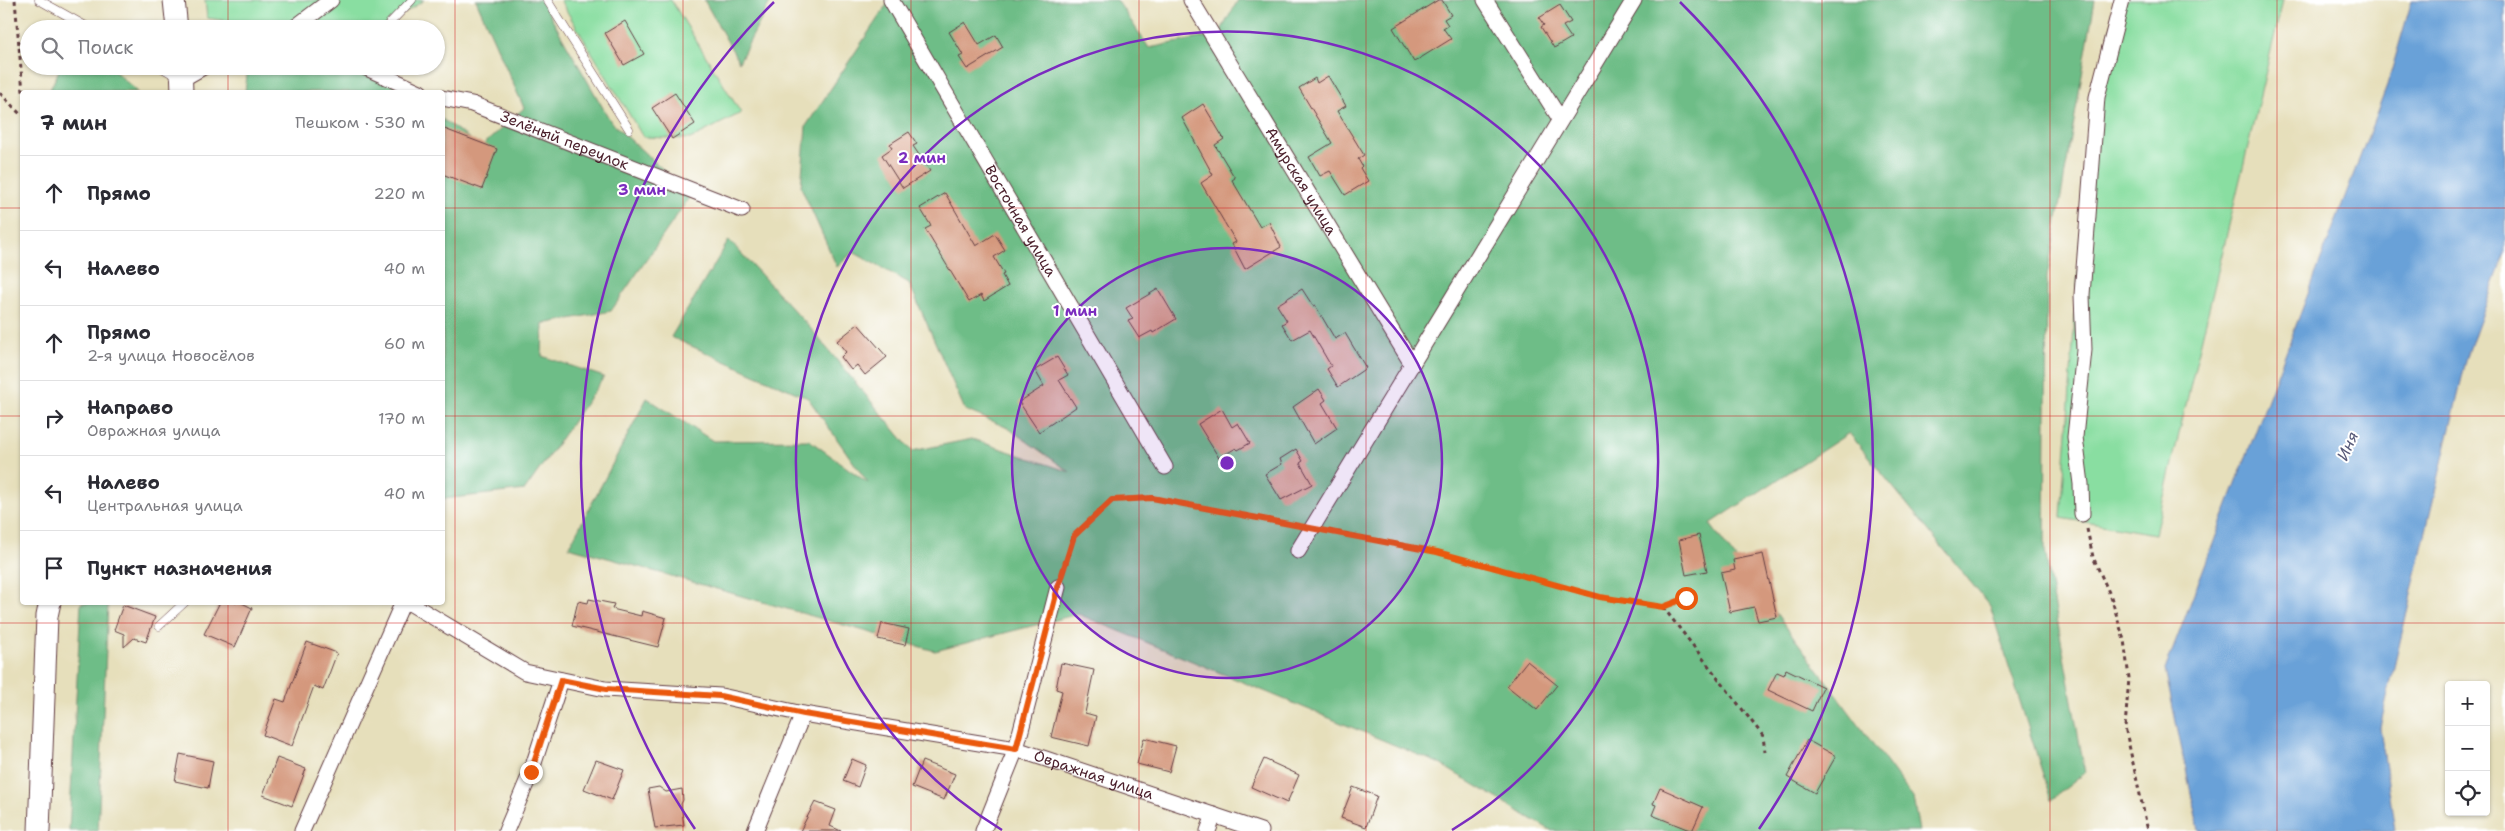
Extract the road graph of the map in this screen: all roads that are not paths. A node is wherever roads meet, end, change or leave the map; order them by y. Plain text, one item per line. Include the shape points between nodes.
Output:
1 (39, 0) edge
2 (174, 0) edge
3 (331, 0) edge
4 (412, 0) edge
5 (547, 0) edge
6 (891, 0) edge
7 (1191, 0) edge
8 (1485, 0) edge
9 (1634, 0) edge
10 (2122, 0) edge
11 (75, 20) edge
12 (176, 20) edge
13 (305, 20) edge
14 (393, 20) edge
15 (382, 75) edge
16 (416, 90) edge
17 (445, 99) edge
18 (1560, 119) junction
19 (629, 129) dead end
20 (742, 210) dead end
21 (1412, 364) junction
22 (1165, 467) dead end
23 (2082, 514) road end
24 (1298, 551) dead end
25 (1058, 587) road end
26 (49, 605) edge
27 (182, 605) edge
28 (403, 605) edge
29 (413, 605) edge
30 (159, 626) dead end
31 (561, 680) junction
32 (804, 714) junction
33 (1016, 749) junction
34 (1214, 815) junction
35 (39, 831) edge
36 (302, 831) edge
37 (506, 831) edge
38 (755, 831) edge
39 (983, 831) edge
40 (1208, 831) edge
41 (1261, 831) edge

1 - 11 lane
2 - 12 main road
3 - 13 street
4 - 14 lane
5 - 19 lane
6 - 22 street, Восточная улица
7 - 21 street, Амурская улица
8 - 18 street
9 - 18 street
10 - 23 street via 2097,97 2082,295 2084,350 2075,437
15 - 16 street
17 - 20 street, Зелёный переулок via 472,104
18 - 21 street
21 - 24 street
25 - 33 street
26 - 35 main road
27 - 30 lane
28 - 36 street
29 - 31 street, Овражная улица via 525,672
31 - 32 street, Овражная улица via 606,689 720,696
31 - 37 street via 531,772
32 - 33 street, Овражная улица
32 - 38 street
33 - 34 street, Овражная улица
33 - 39 street
34 - 40 street
34 - 41 street, Овражная улица

